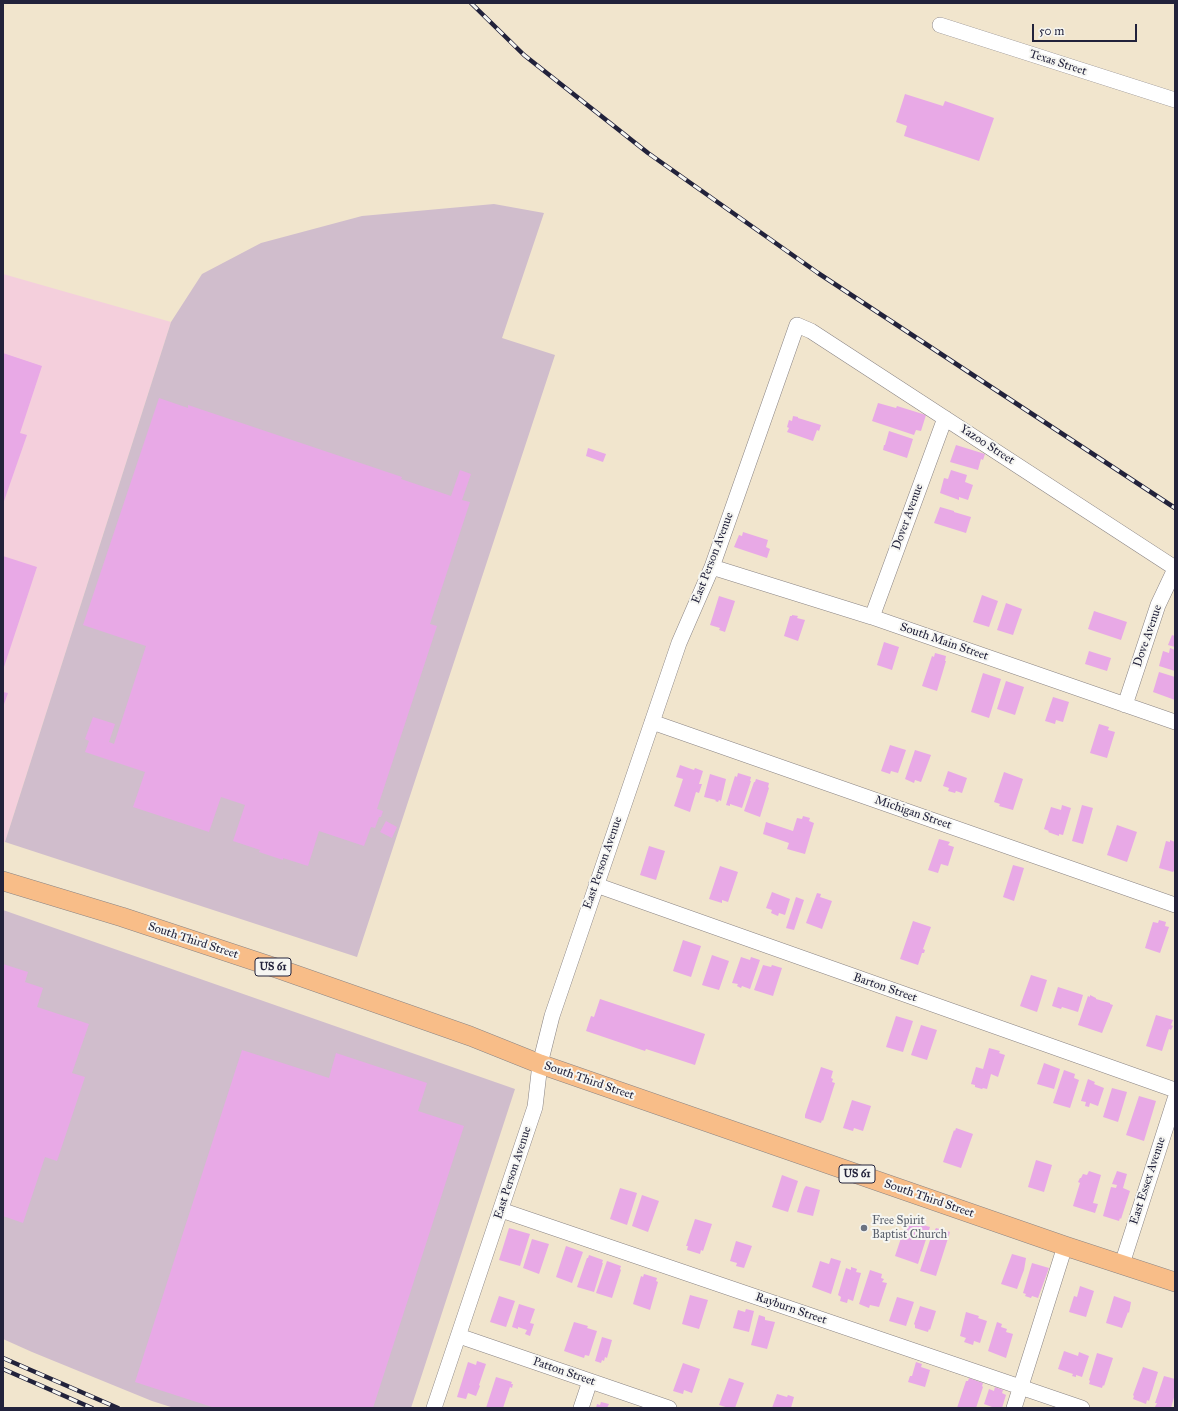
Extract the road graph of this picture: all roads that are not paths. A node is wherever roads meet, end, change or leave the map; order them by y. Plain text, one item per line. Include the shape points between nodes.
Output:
1 (940, 26) dead end
2 (1175, 100) edge
3 (797, 325) joint
4 (945, 418) junction
5 (712, 566) junction
6 (1175, 568) edge
7 (872, 617) junction
8 (1125, 705) junction
9 (652, 722) junction
10 (1175, 722) edge
11 (3, 881) edge
12 (596, 885) junction
13 (1175, 905) edge
14 (540, 1064) junction
15 (1175, 1090) edge
16 (1175, 1098) edge
17 (501, 1210) junction
18 (1065, 1246) junction
19 (1122, 1264) junction
20 (1175, 1282) edge
21 (459, 1336) junction
22 (590, 1381) junction
23 (1021, 1388) junction
24 (434, 1408) edge
25 (581, 1408) edge
26 (669, 1408) edge
27 (1014, 1408) edge
28 (1082, 1408) edge

1 - 2 street, Texas Street
3 - 4 street, Yazoo Street via 811,331
3 - 5 street, East Person Avenue
4 - 6 street, Yazoo Street
4 - 7 street, Dover Avenue
5 - 7 street, South Main Street
5 - 9 street, East Person Avenue via 679,643
6 - 8 street, Dove Avenue via 1158,605
7 - 8 street, South Main Street
8 - 10 street, South Main Street
9 - 12 street, East Person Avenue
9 - 13 street, Michigan Street
11 - 14 main road, South Third Street / US 61 via 272,967 470,1036
12 - 14 street, East Person Avenue via 552,1016
12 - 15 street, Barton Street
14 - 17 street, East Person Avenue via 535,1108
14 - 18 main road, South Third Street / US 61
16 - 19 street, East Essex Avenue
17 - 21 street, East Person Avenue
17 - 23 street, Rayburn Street
18 - 19 main road, South Third Street / US 61
18 - 23 street
19 - 20 main road, South Third Street / US 61
21 - 22 street, Patton Street
21 - 24 street, East Person Avenue
22 - 25 street
22 - 26 street, Patton Street
23 - 27 street
23 - 28 street, Rayburn Street

